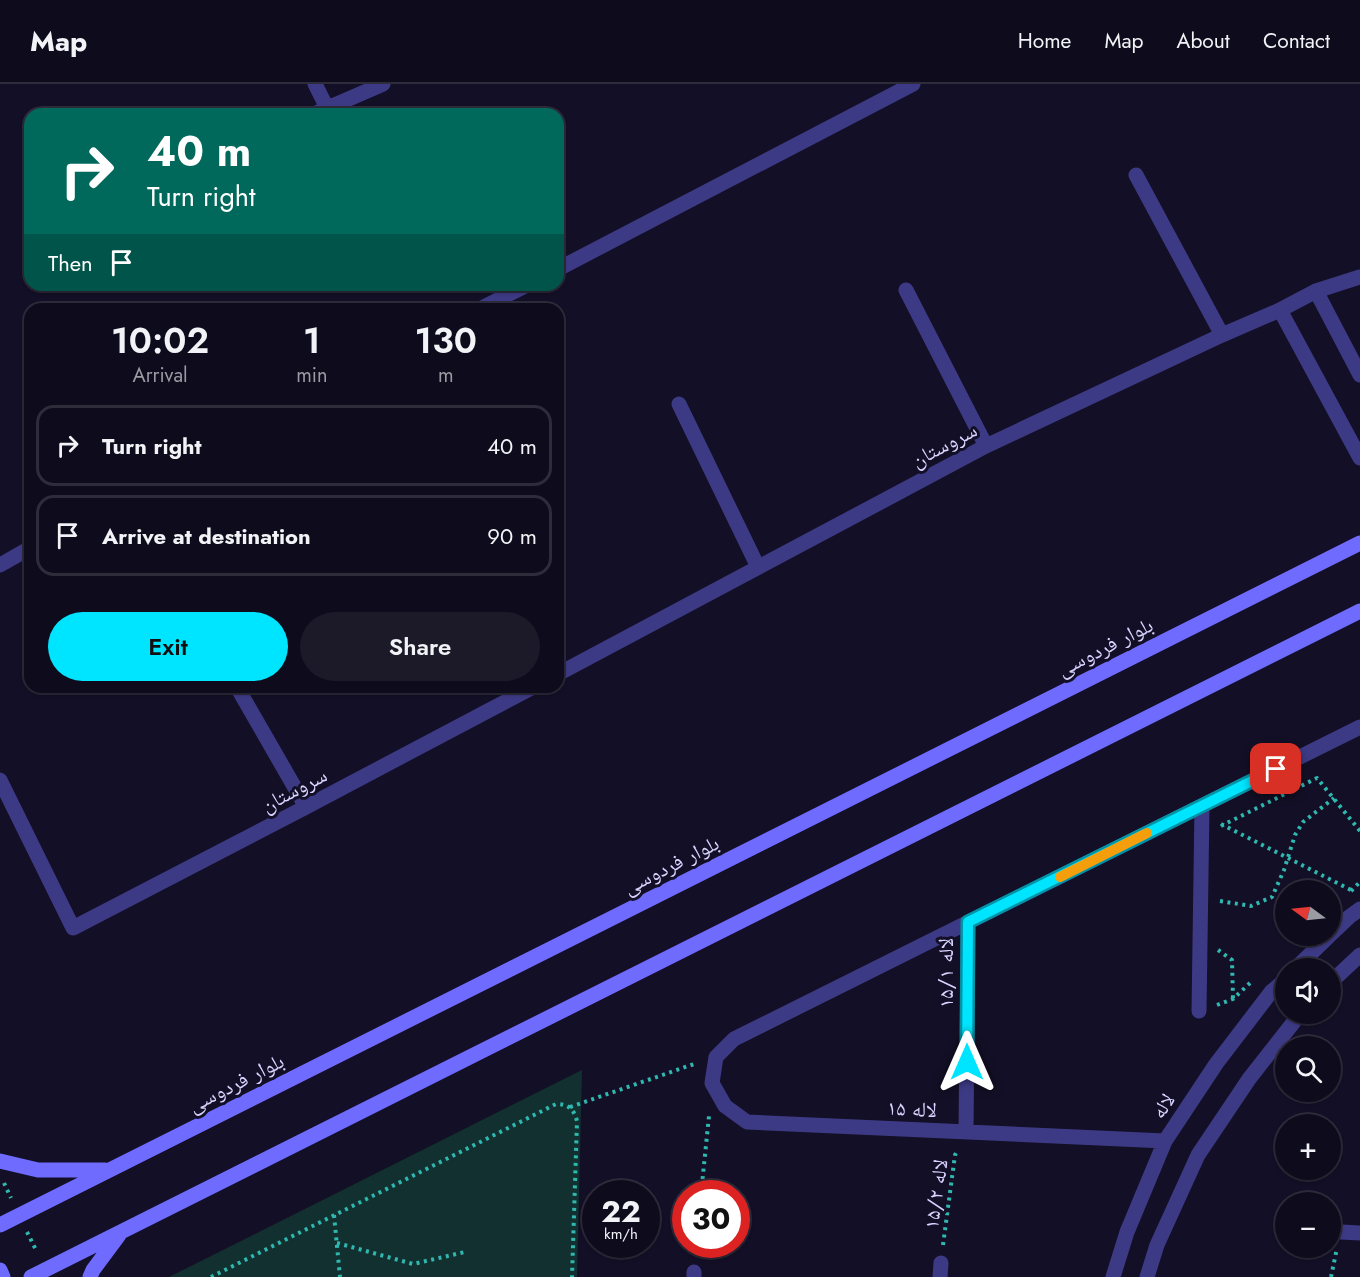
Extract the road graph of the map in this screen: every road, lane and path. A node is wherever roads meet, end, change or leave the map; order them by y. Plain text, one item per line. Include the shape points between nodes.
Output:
1 (315, 84) edge
2 (383, 84) edge
3 (913, 84) edge
4 (320, 108) edge
5 (328, 108) edge
6 (1136, 175) dead end
7 (564, 266) edge
8 (1360, 277) edge
9 (515, 291) edge
10 (906, 291) dead end
11 (1316, 291) junction
12 (492, 303) edge
13 (1280, 310) junction
14 (1222, 335) junction
15 (1360, 375) edge
16 (679, 404) dead end
17 (986, 446) junction
18 (1360, 458) edge
19 (1360, 543) edge
20 (24, 551) edge
21 (0, 565) edge
22 (758, 567) junction
23 (1360, 611) edge
24 (564, 671) edge
25 (240, 693) edge
26 (520, 693) edge
27 (1360, 727) edge
28 (0, 780) edge
29 (1334, 798) junction
30 (1208, 803) junction
31 (306, 807) junction
32 (1221, 825) junction
33 (1360, 831) edge
34 (1221, 836) dead end
35 (1288, 859) junction
36 (1358, 902) edge
37 (1218, 910) dead end
38 (968, 922) junction
39 (1341, 925) edge
40 (1319, 946) edge
41 (1217, 949) dead end
42 (1360, 955) edge
43 (1306, 958) edge
44 (1341, 973) edge
45 (1275, 989) edge
46 (1233, 999) dead end
47 (1199, 1011) dead end
48 (1292, 1024) edge
49 (716, 1057) junction
50 (712, 1083) junction
51 (570, 1107) junction
52 (966, 1132) junction
53 (1165, 1141) junction
54 (0, 1161) edge
55 (108, 1170) junction
56 (702, 1180) edge
57 (334, 1215) junction
58 (0, 1225) edge
59 (121, 1232) junction
60 (1341, 1233) edge
61 (1360, 1233) edge
62 (336, 1243) junction
63 (465, 1252) dead end
64 (1335, 1258) edge
65 (0, 1270) edge
66 (940, 1270) edge
67 (3, 1277) edge
68 (31, 1277) edge
69 (90, 1277) edge
70 (211, 1277) edge
71 (340, 1277) edge
72 (572, 1277) edge
73 (1113, 1277) edge
74 (1147, 1277) edge
75 (1330, 1277) edge

1 - 4 street
2 - 5 street
3 - 7 street
6 - 14 street
8 - 11 street, سروستان
9 - 12 street
10 - 17 street
11 - 13 street, سروستان
11 - 15 street
13 - 14 street, سروستان
13 - 18 street
14 - 17 street, سروستان
16 - 22 street
17 - 22 street, سروستان
19 - 55 main road, بلوار فردوسی
20 - 21 street
22 - 24 street, سروستان
23 - 59 main road
25 - 31 street
26 - 31 street, سروستان
27 - 30 street
28 - 31 street, سروستان via 73,928
29 - 32 path via 1317,778
29 - 33 path
29 - 35 path via 1303,822
30 - 32 path
30 - 38 street
30 - 47 street
32 - 34 path
32 - 35 path
35 - 36 path via 1351,890
35 - 37 path via 1272,897 1251,906 1219,900
36 - 39 street
38 - 49 street via 734,1039
38 - 52 street, لاله ۱۵/۱
40 - 43 street
41 - 46 path via 1232,960
42 - 44 street
45 - 53 street, لاله via 1216,1064
48 - 74 street via 1198,1155 1157,1245
49 - 50 street
49 - 51 path
50 - 52 street, لاله ۱۵ via 725,1106 747,1122
50 - 56 path
51 - 57 path via 556,1104
51 - 72 path via 577,1121
52 - 53 street, لاله ۱۵
52 - 66 path, لاله ۱۵/۲ via 956,1155
53 - 73 street, لاله
54 - 55 main road via 38,1170
55 - 58 main road, بلوار فردوسی
57 - 62 path
57 - 70 path
59 - 68 main road
59 - 69 main road
60 - 61 street
62 - 63 path via 413,1264
62 - 71 path
64 - 75 path
65 - 67 main road

